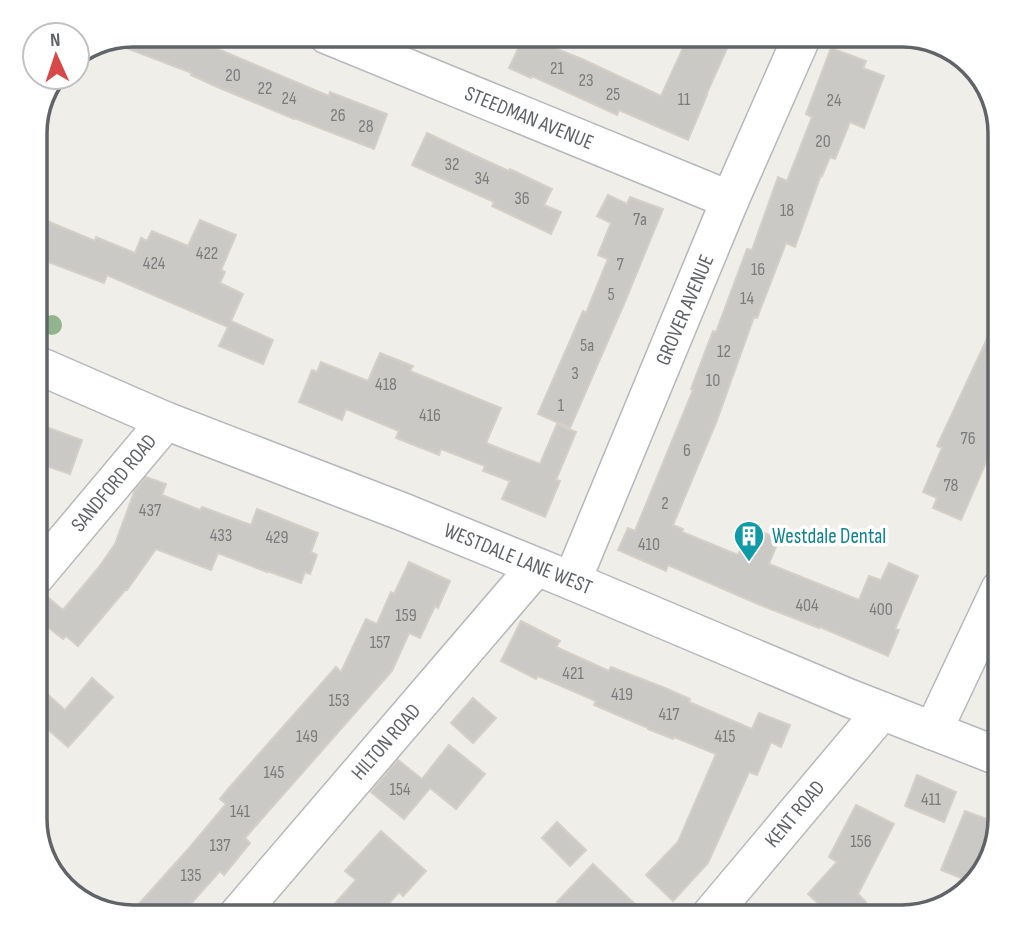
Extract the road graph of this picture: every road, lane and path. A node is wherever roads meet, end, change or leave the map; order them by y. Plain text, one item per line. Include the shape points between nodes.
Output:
1 (356, 47) edge
2 (797, 47) edge
3 (730, 200) junction
4 (47, 369) edge
5 (166, 421) junction
6 (47, 563) edge
7 (536, 567) junction
8 (572, 581) junction
9 (988, 614) edge
10 (882, 711) junction
11 (933, 731) junction
12 (988, 752) edge
13 (246, 905) edge
14 (719, 905) edge

1 - 3 street, STEEDMAN AVENUE
2 - 3 street, GROVER AVENUE
3 - 8 street, GROVER AVENUE
4 - 5 street, WESTDALE LANE WEST
5 - 6 street, SANDFORD ROAD
5 - 7 street, WESTDALE LANE WEST
7 - 8 street, WESTDALE LANE WEST
7 - 13 street, HILTON ROAD
8 - 10 street, WESTDALE LANE WEST
9 - 11 street
10 - 11 street, WESTDALE LANE WEST
10 - 14 street, KENT ROAD
11 - 12 street, WESTDALE LANE WEST

